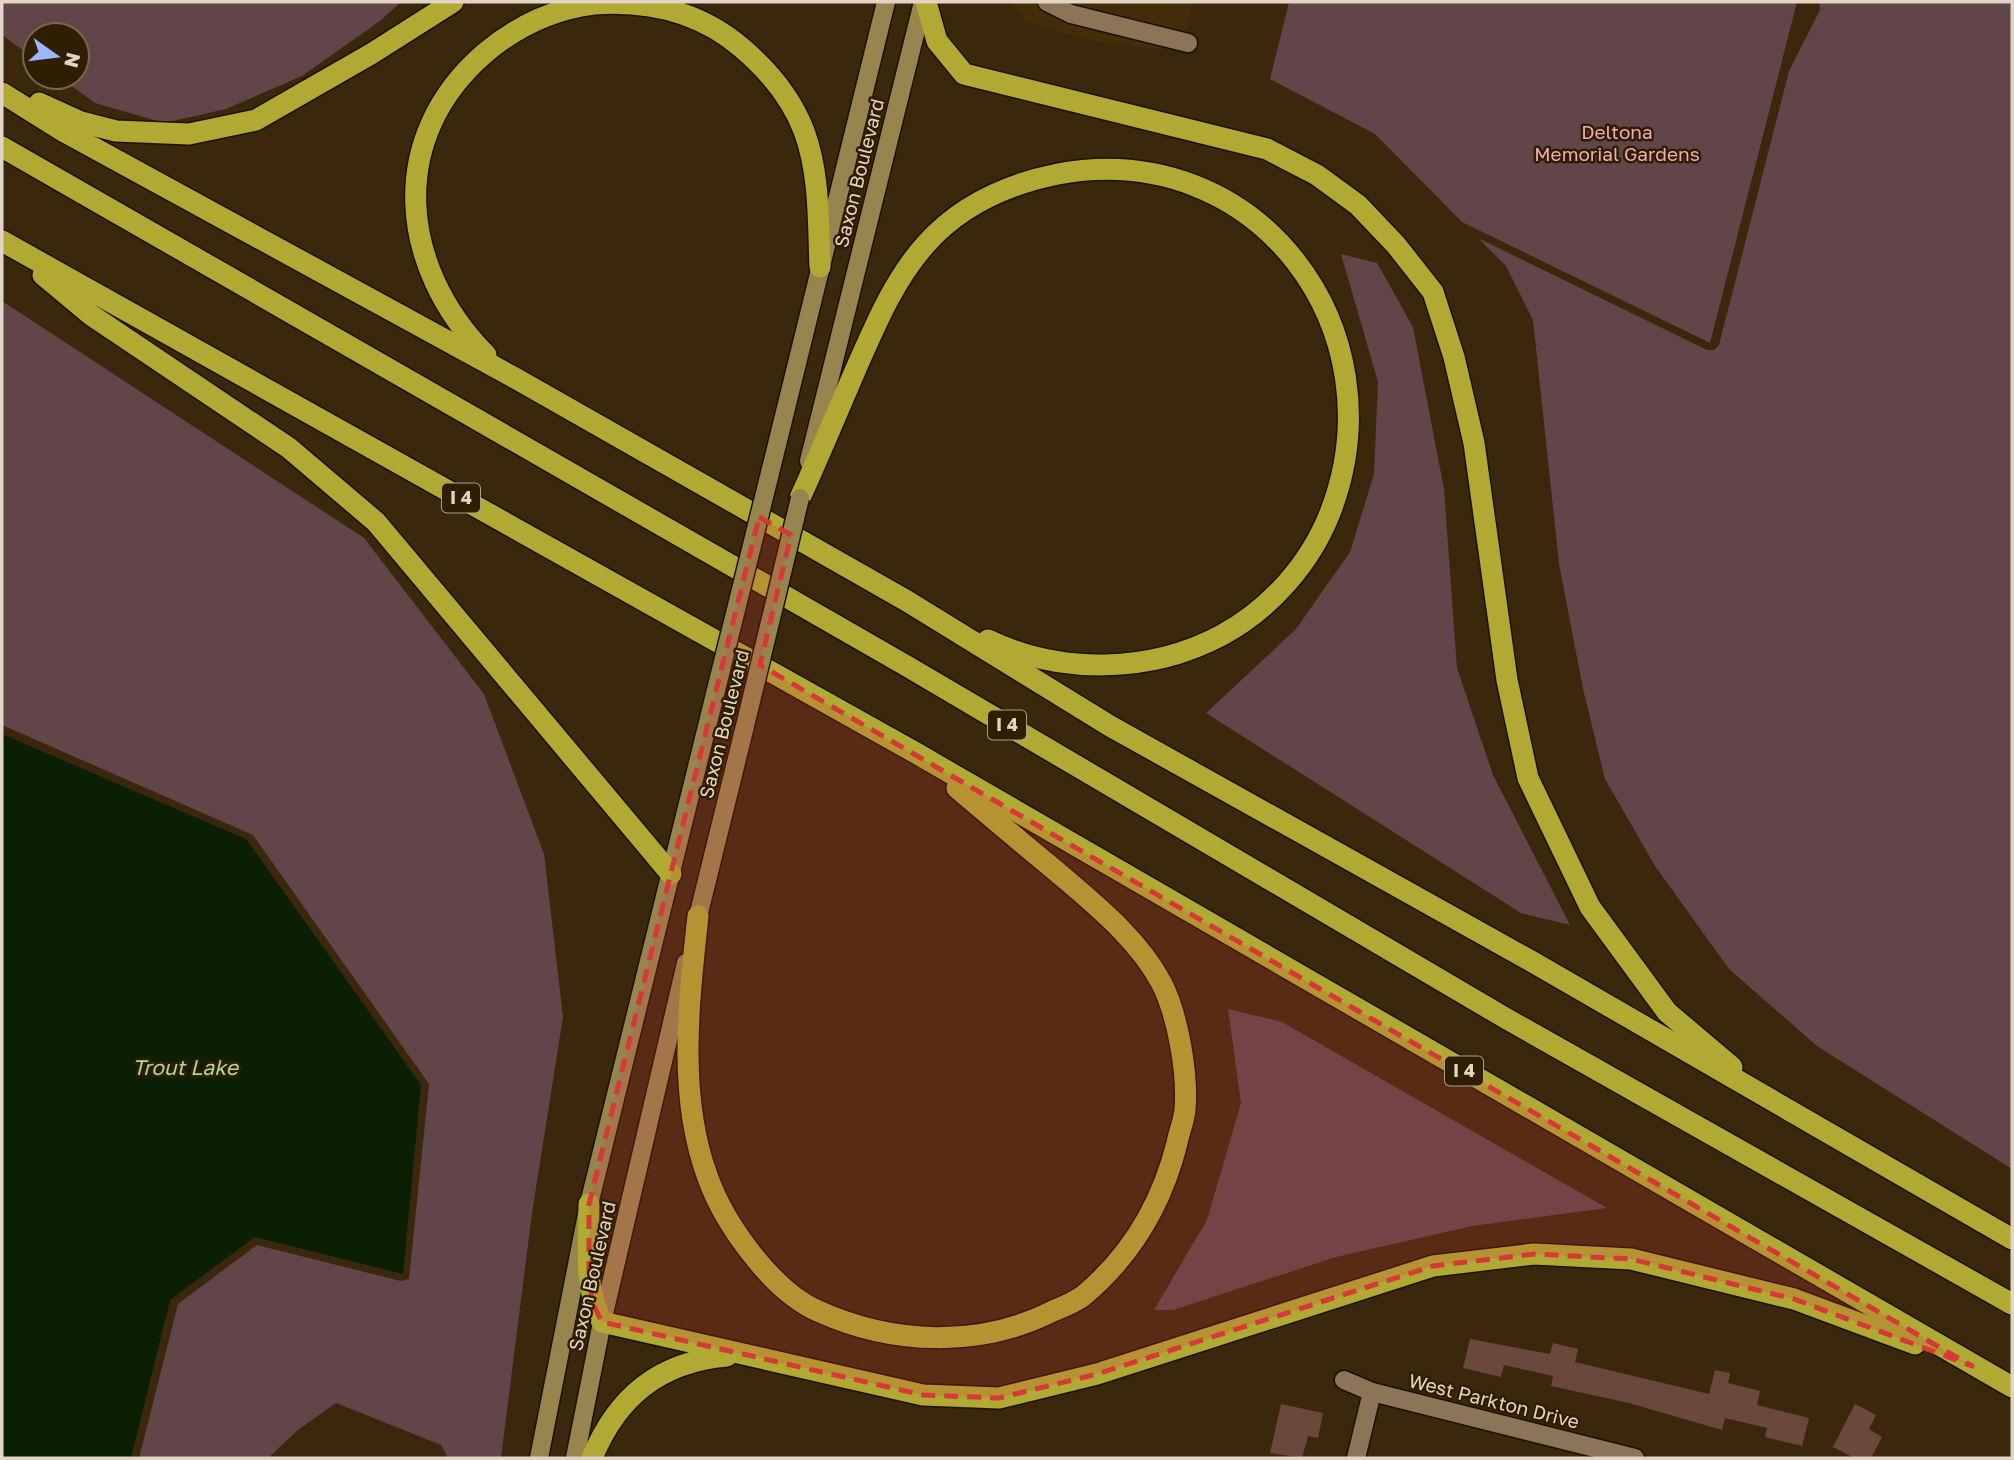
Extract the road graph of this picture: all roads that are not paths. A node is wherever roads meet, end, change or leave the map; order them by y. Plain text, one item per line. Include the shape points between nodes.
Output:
1 (453, 2) edge
2 (886, 2) edge
3 (925, 2) edge
4 (1047, 2) edge
5 (1188, 43) dead end
6 (2, 86) edge
7 (2, 93) edge
8 (2, 148) edge
9 (4, 242) edge
10 (820, 267) junction
11 (515, 378) junction
12 (800, 498) junction
13 (907, 601) junction
14 (916, 753) junction
15 (671, 874) junction
16 (698, 916) junction
17 (1779, 1106) junction
18 (589, 1204) junction
19 (2012, 1239) edge
20 (2012, 1304) edge
21 (602, 1322) junction
22 (743, 1355) junction
23 (1972, 1366) junction
24 (1343, 1380) dead end
25 (2012, 1387) edge
26 (1372, 1392) junction
27 (1605, 1454) edge
28 (538, 1458) edge
29 (575, 1458) edge
30 (592, 1458) edge
31 (1356, 1458) edge
32 (1635, 1458) edge

1 - 6 highway via 257,120 190,134 116,131 81,122
2 - 10 main road, Saxon Boulevard
3 - 12 main road, Saxon Boulevard
3 - 17 highway via 937,41 964,74 1267,149 1317,175 1358,205 1433,292 1474,443 1507,680 1528,778 1590,908 1667,1013
4 - 5 street via 1071,14
7 - 11 highway via 63,131
8 - 20 highway, I 4 via 905,665 1507,1019
9 - 14 highway, I 4
9 - 15 highway via 91,316 289,448 376,522
10 - 11 highway via 816,187 804,131 778,83 753,58 704,21 644,3 611,2 548,15 491,48 453,84 434,115 416,180 419,240 436,288 467,335
10 - 15 main road, Saxon Boulevard, bridge
11 - 13 highway
12 - 13 highway via 880,315 905,271 953,218 991,195 1074,171 1113,169 1144,174 1206,188 1236,205 1281,243 1330,320 1344,363 1350,419 1340,488 1325,526 1310,554 1265,606 1207,643 1136,665 1103,666 1002,646
12 - 16 main road, Saxon Boulevard, bridge
13 - 17 highway via 1110,726 1519,954
14 - 16 highway via 1118,924 1162,983 1179,1036 1185,1110 1169,1174 1134,1245 1081,1298 1031,1323 977,1338 930,1339 870,1329 815,1311 780,1284 728,1223 707,1175 691,1081 689,1002
14 - 23 highway, I 4
15 - 18 main road, Saxon Boulevard
16 - 21 main road, Saxon Boulevard
17 - 19 highway
18 - 21 highway via 592,1302
18 - 28 main road, Saxon Boulevard
21 - 22 highway
21 - 29 main road, Saxon Boulevard
22 - 23 highway via 923,1395 999,1398 1097,1374 1433,1266 1534,1254 1631,1259 1781,1296
22 - 30 highway via 679,1366 645,1385 624,1401
23 - 25 highway, I 4
24 - 26 street, West Parkton Drive
26 - 27 street, West Parkton Drive
26 - 31 street
27 - 32 street, West Parkton Drive

